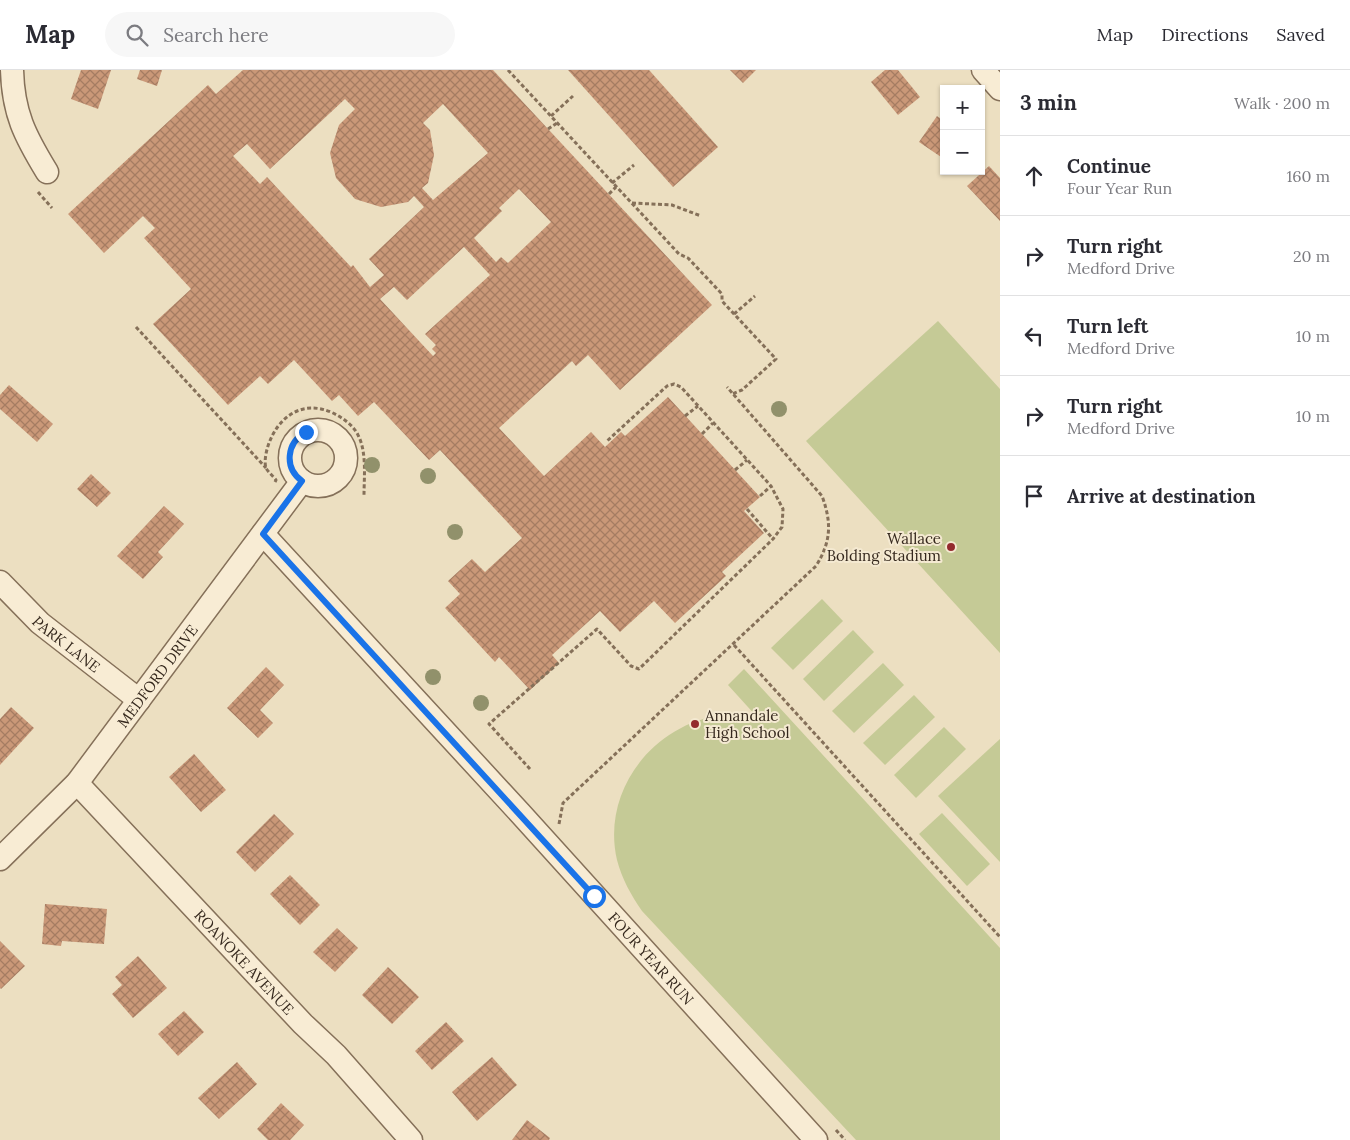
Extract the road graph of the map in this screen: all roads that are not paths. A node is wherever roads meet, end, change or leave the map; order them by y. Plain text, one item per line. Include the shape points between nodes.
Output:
1 (12, 70) edge
2 (983, 70) edge
3 (1000, 89) edge
4 (47, 172) dead end
5 (302, 481) dead end
6 (263, 534) junction
7 (0, 582) edge
8 (139, 700) junction
9 (78, 783) junction
10 (0, 859) edge
11 (824, 1133) edge
12 (411, 1140) edge

1 - 4 street via 16,114 27,140
2 - 3 street
5 - 6 street, MEDFORD DRIVE
6 - 8 street, MEDFORD DRIVE
6 - 11 street, FOUR YEAR RUN
7 - 8 street, PARK LANE via 40,623
8 - 9 street, MEDFORD DRIVE
9 - 10 street, MEDFORD DRIVE
9 - 12 street, ROANOKE AVENUE via 303,1024 336,1055

